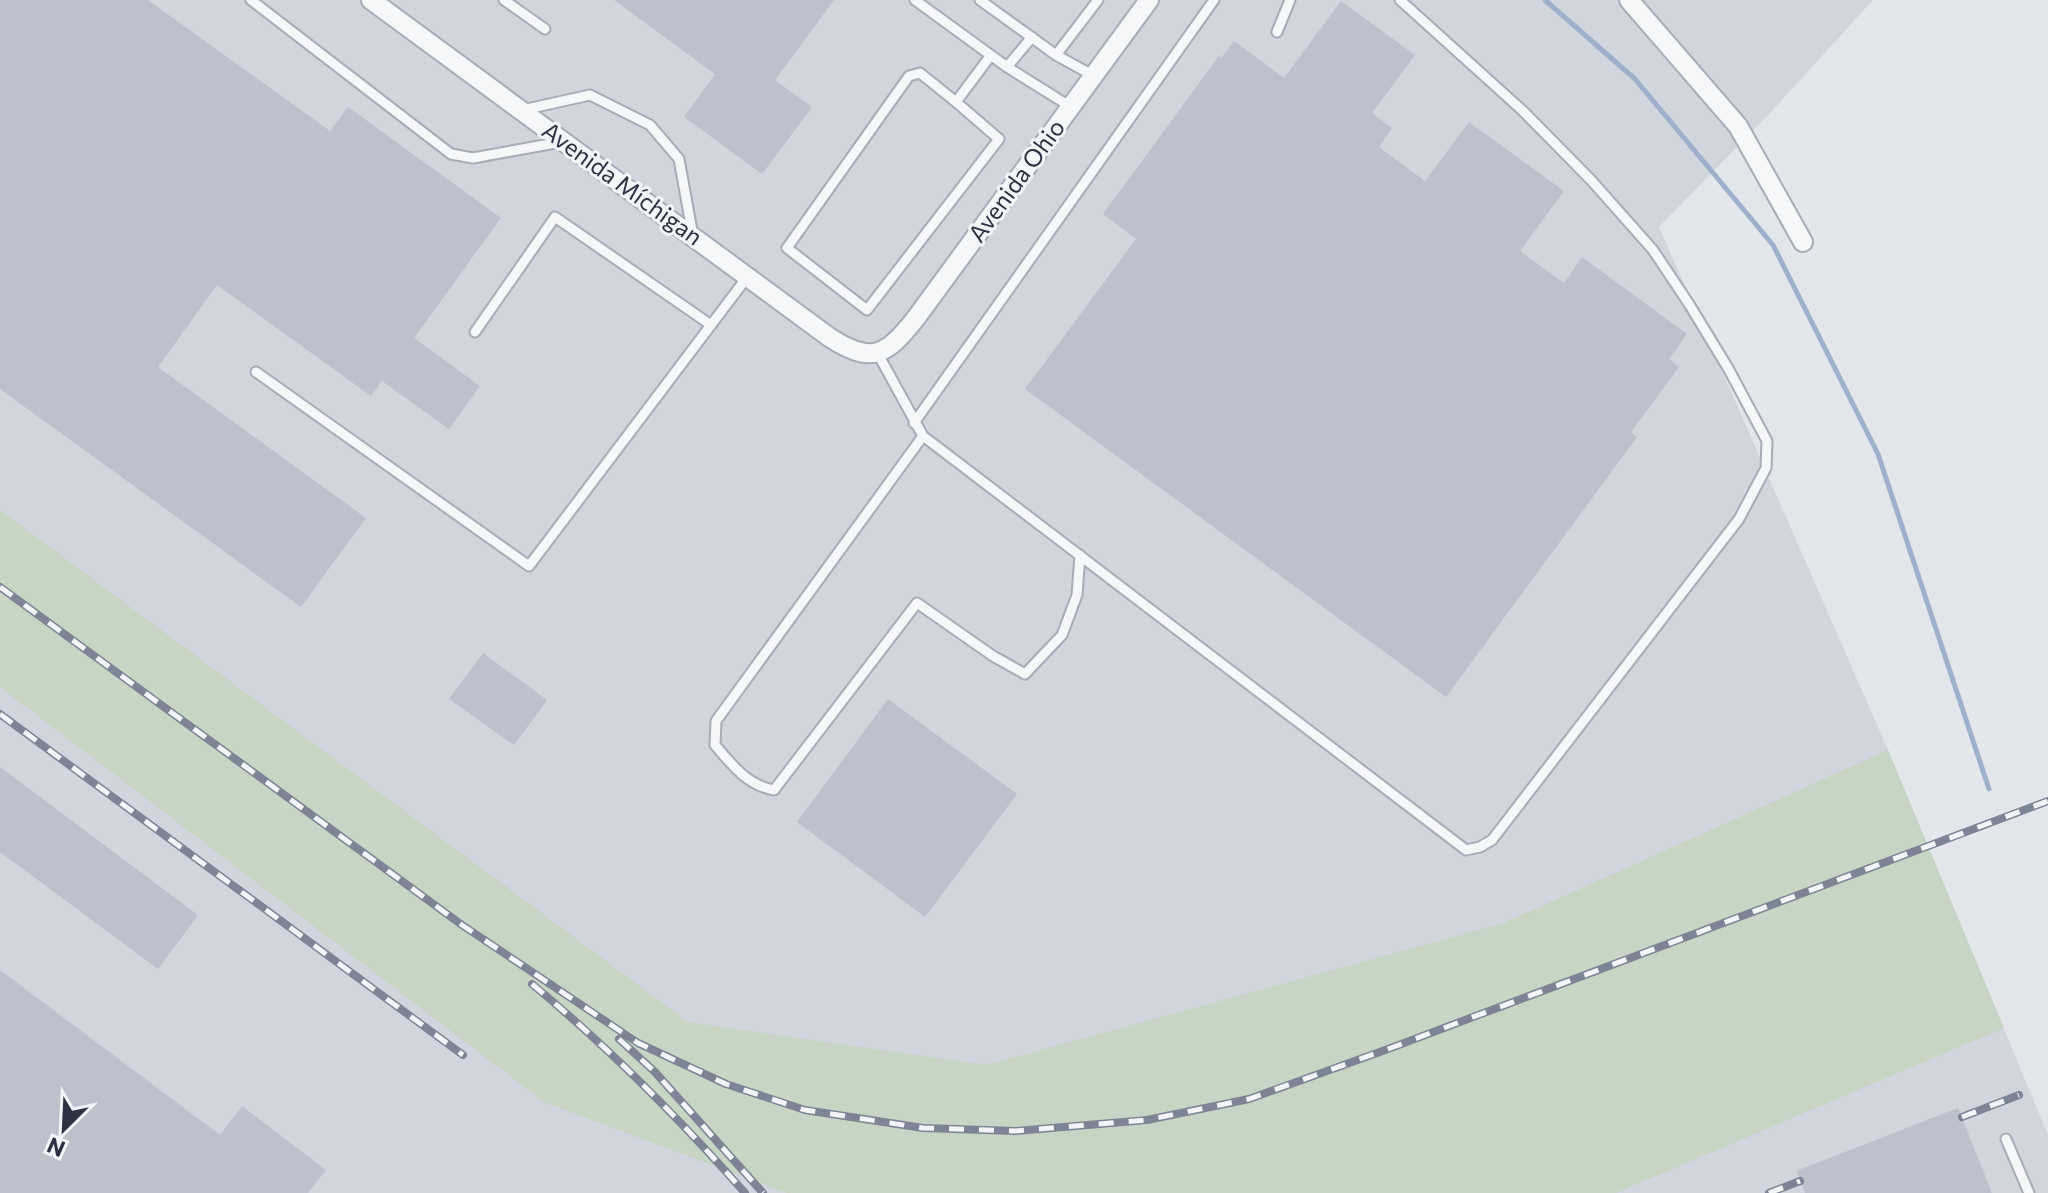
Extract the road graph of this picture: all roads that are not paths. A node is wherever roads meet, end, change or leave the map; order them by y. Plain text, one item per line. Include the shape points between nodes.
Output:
1 (251, 0) edge
2 (371, 0) edge
3 (504, 0) edge
4 (915, 0) edge
5 (980, 0) edge
6 (1098, 0) edge
7 (1149, 0) edge
8 (1214, 0) edge
9 (1290, 0) edge
10 (1400, 0) edge
11 (1629, 0) edge
12 (545, 29) dead end
13 (1277, 32) dead end
14 (1032, 37) junction
15 (991, 55) junction
16 (1056, 55) junction
17 (1007, 67) junction
18 (1094, 76) junction
19 (956, 102) junction
20 (1071, 107) junction
21 (522, 110) junction
22 (564, 142) junction
23 (693, 236) junction
24 (1803, 242) dead end
25 (748, 276) junction
26 (711, 325) junction
27 (475, 332) dead end
28 (878, 354) junction
29 (256, 372) dead end
30 (914, 423) junction
31 (923, 436) junction
32 (1080, 555) junction
33 (2006, 1139) dead end
34 (2029, 1193) edge

1 - 22 lane via 451,154 473,158
2 - 21 street, Avenida Míchigan
3 - 12 lane
4 - 15 lane
5 - 14 lane
6 - 16 lane
7 - 18 street, Avenida Ohio
8 - 30 lane
9 - 13 lane
10 - 32 lane via 1591,180 1653,250 1689,304 1767,441 1766,468 1739,519 1492,840 1466,850
11 - 24 street via 1738,126
14 - 16 lane
14 - 17 lane
15 - 17 lane
15 - 19 lane
16 - 18 lane
17 - 20 lane
18 - 20 street, Avenida Ohio
19 - 19 lane via 999,139 867,310 787,248 909,76 920,73
20 - 28 street, Avenida Ohio via 916,318 898,341
21 - 22 street, Avenida Míchigan
21 - 23 lane via 590,95 650,125 679,159
22 - 23 street, Avenida Míchigan
23 - 25 street, Avenida Míchigan
25 - 26 lane
25 - 28 street, Avenida Míchigan via 844,347
26 - 27 lane via 555,217
26 - 29 lane via 529,566
28 - 30 lane
30 - 31 lane
31 - 32 lane
31 - 32 lane via 716,721 715,745 758,787 774,790 917,603 1025,674 1062,635 1077,595
33 - 34 lane

